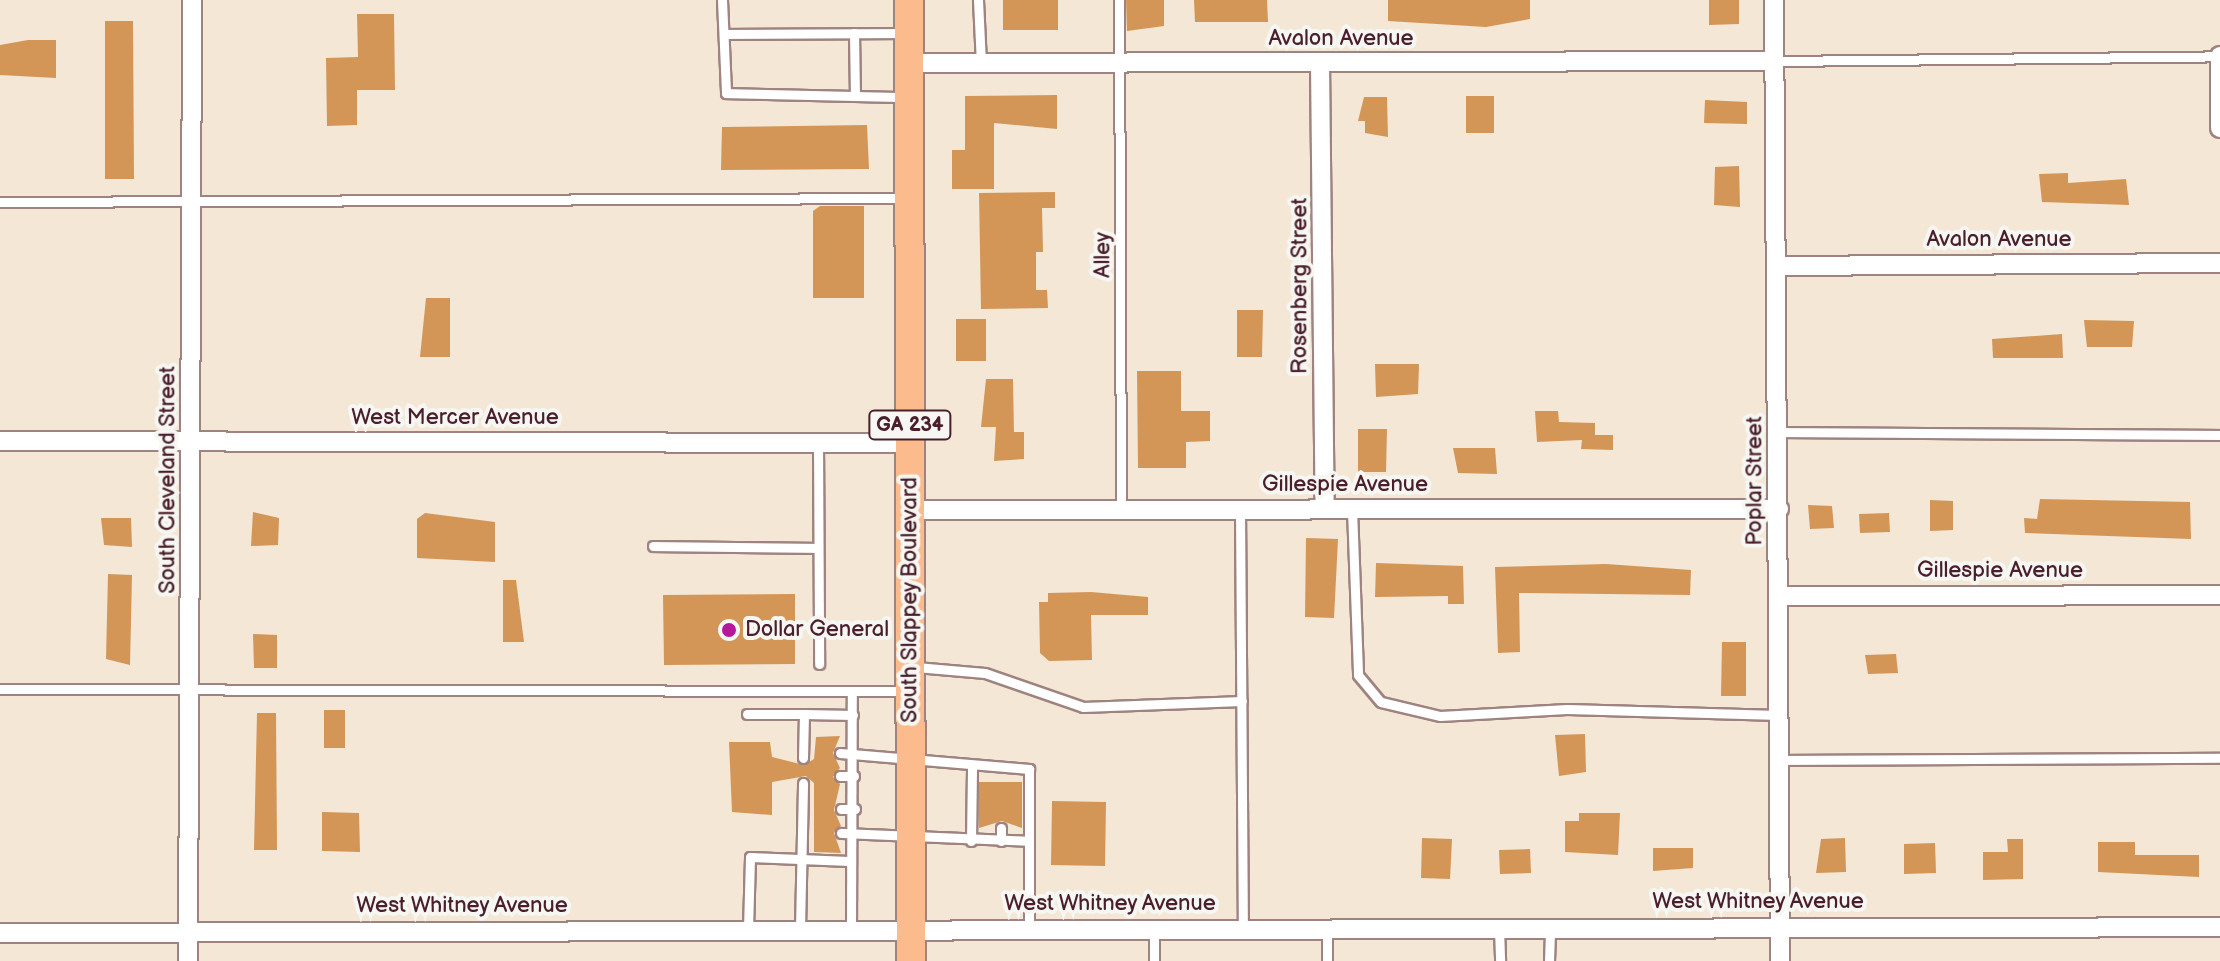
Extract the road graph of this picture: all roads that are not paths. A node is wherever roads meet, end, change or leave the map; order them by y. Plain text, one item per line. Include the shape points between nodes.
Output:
1 (192, 0) edge
2 (722, 0) edge
3 (909, 0) edge
4 (978, 0) edge
5 (1119, 0) edge
6 (1774, 0) edge
7 (854, 33) junction
8 (909, 33) junction
9 (724, 34) junction
10 (2220, 56) edge
11 (1775, 61) junction
12 (908, 63) junction
13 (1121, 63) junction
14 (1320, 63) junction
15 (981, 64) junction
16 (855, 96) junction
17 (908, 97) junction
18 (2220, 128) edge
19 (909, 198) junction
20 (192, 201) junction
21 (0, 202) edge
22 (2220, 263) edge
23 (1779, 266) junction
24 (1779, 432) junction
25 (2220, 435) edge
26 (818, 440) junction
27 (0, 441) edge
28 (191, 442) junction
29 (910, 443) junction
30 (1240, 509) junction
31 (1325, 509) junction
32 (1352, 509) junction
33 (1779, 509) junction
34 (910, 510) junction
35 (1121, 510) junction
36 (653, 546) dead end
37 (818, 548) junction
38 (2220, 595) edge
39 (1779, 596) junction
40 (819, 664) dead end
41 (911, 679) junction
42 (0, 689) edge
43 (190, 690) junction
44 (852, 691) junction
45 (1242, 701) junction
46 (747, 714) dead end
47 (804, 714) junction
48 (853, 715) junction
49 (1779, 715) junction
50 (814, 753) dead end
51 (840, 753) dead end
52 (854, 754) junction
53 (911, 758) junction
54 (2220, 758) edge
55 (1779, 760) junction
56 (972, 768) junction
57 (1000, 769) junction
58 (840, 776) dead end
59 (854, 776) junction
60 (1000, 782) dead end
61 (803, 783) dead end
62 (802, 809) junction
63 (814, 809) dead end
64 (841, 809) dead end
65 (855, 809) junction
66 (1001, 828) dead end
67 (802, 832) junction
68 (814, 832) dead end
69 (841, 833) dead end
70 (855, 833) junction
71 (911, 840) junction
72 (971, 841) junction
73 (1001, 841) junction
74 (1029, 841) junction
75 (802, 858) junction
76 (849, 861) junction
77 (1499, 926) junction
78 (1550, 926) junction
79 (911, 927) junction
80 (1327, 927) junction
81 (1780, 927) junction
82 (2220, 927) edge
83 (851, 928) junction
84 (1154, 928) junction
85 (1243, 928) junction
86 (748, 929) junction
87 (800, 929) junction
88 (1029, 929) junction
89 (187, 930) junction
90 (0, 933) edge
91 (188, 961) edge
92 (911, 961) edge
93 (1154, 961) edge
94 (1327, 961) edge
95 (1500, 961) edge
96 (1549, 961) edge
97 (1780, 961) edge

1 - 20 street, South Cleveland Street
2 - 9 lane
3 - 8 main road, South Slappey Boulevard / GA 234
4 - 15 lane
5 - 13 lane, Alley
6 - 11 street, Poplar Street
7 - 8 lane
7 - 9 lane
7 - 16 lane
8 - 12 main road, South Slappey Boulevard / GA 234
9 - 16 lane via 726,93
10 - 11 lane
10 - 18 street
11 - 14 street, Avalon Avenue
11 - 23 street, Poplar Street
12 - 15 street, Avalon Avenue
12 - 17 main road, South Slappey Boulevard / GA 234
13 - 14 street, Avalon Avenue
13 - 15 street, Avalon Avenue
13 - 35 lane, Alley
14 - 31 street, Rosenberg Street
16 - 17 lane
17 - 19 main road, South Slappey Boulevard / GA 234
19 - 20 lane
19 - 29 main road, South Slappey Boulevard / GA 234
20 - 21 lane
20 - 28 street, South Cleveland Street
22 - 23 street, Avalon Avenue
23 - 24 street, Poplar Street
24 - 25 lane
24 - 33 street, Poplar Street
26 - 28 street, West Mercer Avenue
26 - 29 street, West Mercer Avenue
26 - 37 lane
27 - 28 street, West Mercer Avenue
28 - 43 street, South Cleveland Street
29 - 34 main road, South Slappey Boulevard / GA 234
30 - 31 street, Gillespie Avenue
30 - 35 street, Gillespie Avenue
30 - 45 lane
31 - 32 street, Gillespie Avenue
32 - 33 street, Gillespie Avenue
32 - 49 lane via 1358,675 1381,702 1440,716 1567,709
33 - 39 street, Poplar Street
34 - 35 street, Gillespie Avenue
34 - 41 main road, South Slappey Boulevard / GA 234
36 - 37 lane
37 - 40 lane
38 - 39 street, Gillespie Avenue
39 - 49 street, Poplar Street
41 - 44 lane
41 - 45 lane via 985,673 1083,707
41 - 53 main road, South Slappey Boulevard / GA 234
42 - 43 lane
43 - 44 lane
43 - 89 street, South Cleveland Street
44 - 48 lane
45 - 85 lane
46 - 47 lane
47 - 48 lane
47 - 50 lane via 803,756
48 - 52 lane
49 - 55 street, Poplar Street
51 - 52 lane
52 - 53 lane
52 - 59 lane
53 - 56 lane
53 - 71 main road, South Slappey Boulevard / GA 234
54 - 55 lane
55 - 81 street, Poplar Street
56 - 57 lane
56 - 72 lane
57 - 60 lane
57 - 74 lane via 1029,769
58 - 59 lane
59 - 65 lane
61 - 62 lane
62 - 63 lane
62 - 67 lane
64 - 65 lane
65 - 70 lane
66 - 73 lane
67 - 68 lane
67 - 75 lane
69 - 70 lane
70 - 71 lane
70 - 76 lane via 856,861
71 - 72 lane
71 - 79 main road, South Slappey Boulevard / GA 234
72 - 73 lane
73 - 74 lane
74 - 88 lane
75 - 76 lane
75 - 86 lane via 750,857
75 - 87 lane
76 - 83 lane
77 - 78 street, West Whitney Avenue
77 - 80 street, West Whitney Avenue
77 - 95 lane
78 - 81 street, West Whitney Avenue
78 - 96 lane
79 - 83 street, West Whitney Avenue
79 - 88 street, West Whitney Avenue
79 - 92 main road, South Slappey Boulevard / GA 234
80 - 85 street, West Whitney Avenue
80 - 94 lane
81 - 82 street, West Whitney Avenue
81 - 97 street, Poplar Street
83 - 87 street, West Whitney Avenue
84 - 85 street, West Whitney Avenue
84 - 88 street, West Whitney Avenue
84 - 93 lane
86 - 87 street, West Whitney Avenue
86 - 89 street, West Whitney Avenue
89 - 90 street, West Whitney Avenue
89 - 91 street, South Cleveland Street

